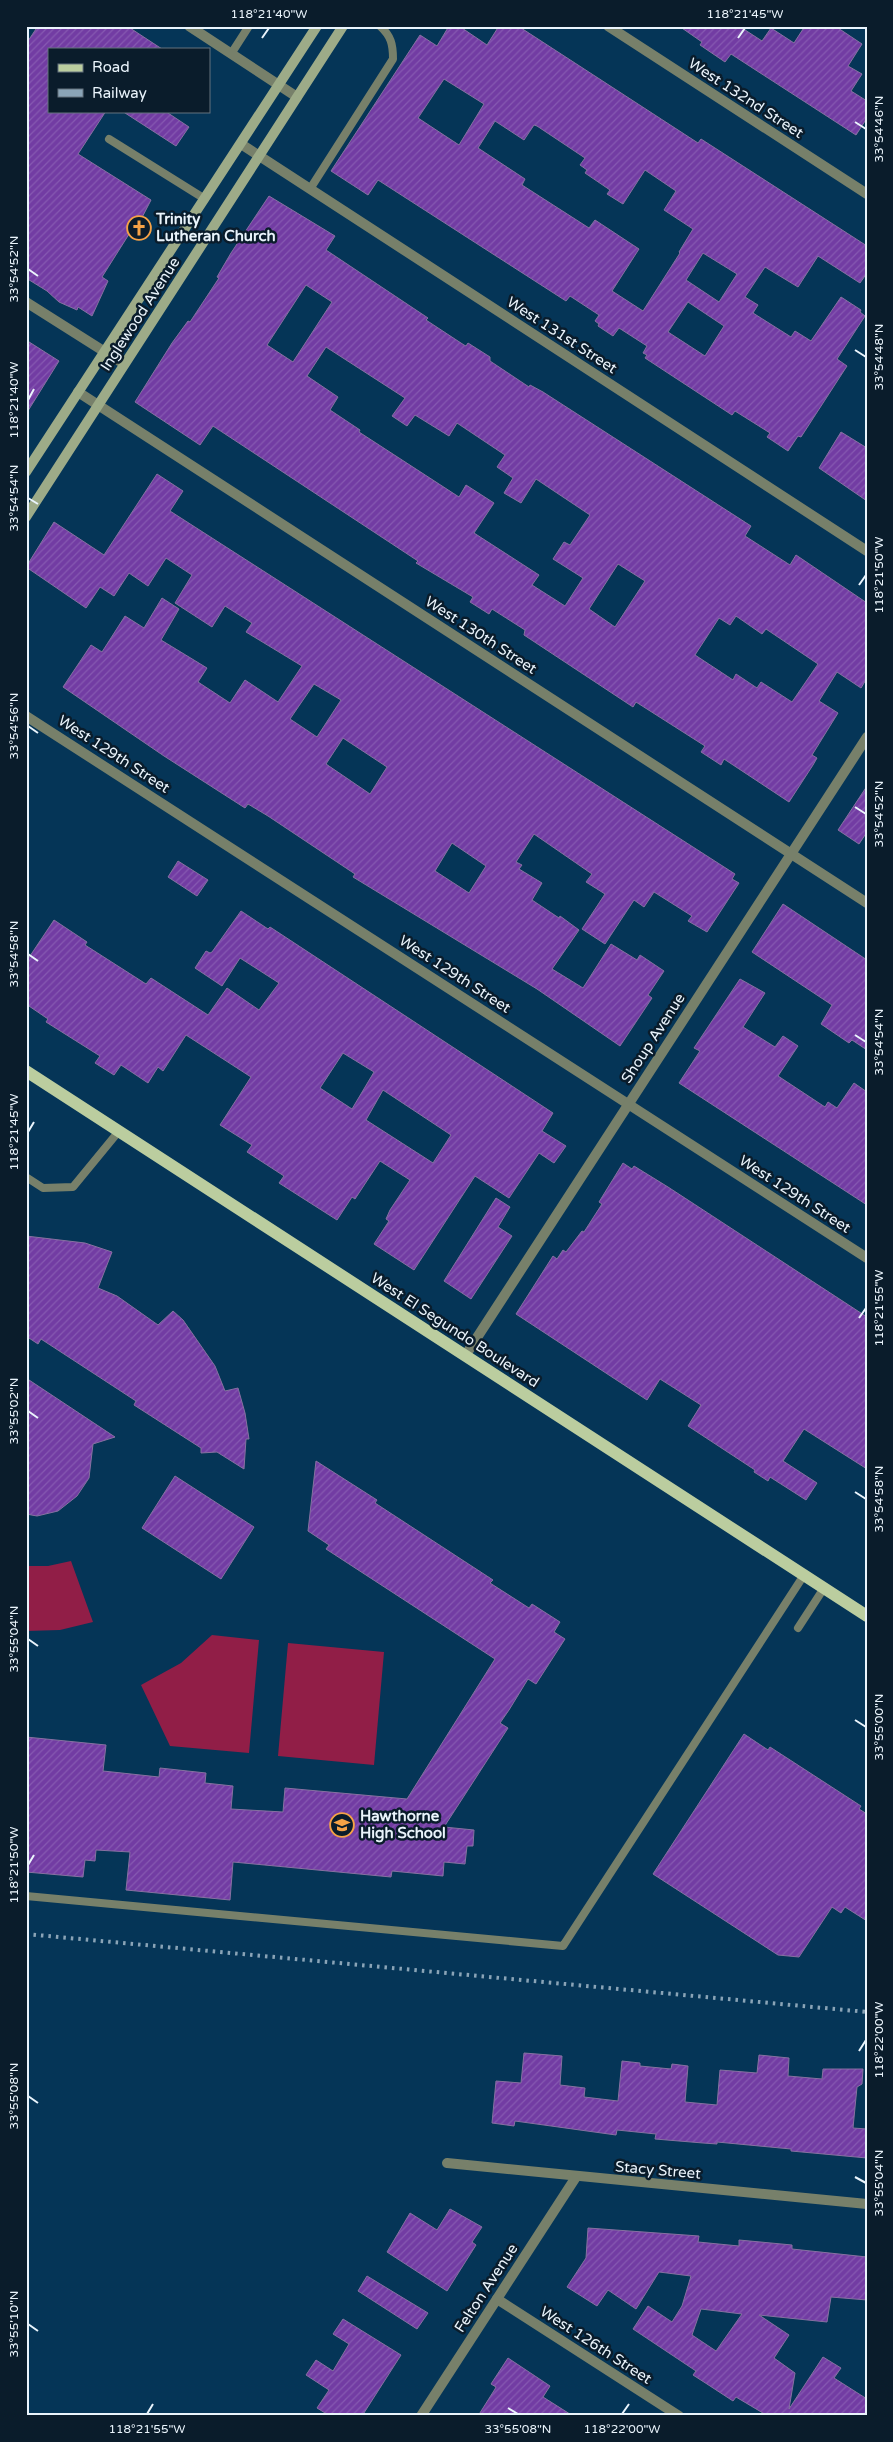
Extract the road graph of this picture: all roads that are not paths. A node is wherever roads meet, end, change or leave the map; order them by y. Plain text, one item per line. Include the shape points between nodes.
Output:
1 (189, 26) edge
2 (249, 26) edge
3 (317, 26) edge
4 (343, 26) edge
5 (380, 26) edge
6 (608, 26) edge
7 (231, 54) junction
8 (279, 85) junction
9 (298, 97) junction
10 (109, 138) dead end
11 (241, 144) junction
12 (260, 157) junction
13 (310, 189) junction
14 (867, 194) edge
15 (205, 199) junction
16 (26, 302) edge
17 (104, 352) junction
18 (124, 364) junction
19 (78, 392) junction
20 (98, 405) junction
21 (26, 472) edge
22 (26, 517) edge
23 (867, 551) edge
24 (26, 716) edge
25 (867, 737) edge
26 (791, 854) junction
27 (867, 903) edge
28 (26, 1071) edge
29 (628, 1103) junction
30 (119, 1131) junction
31 (26, 1177) edge
32 (867, 1258) edge
33 (465, 1356) junction
34 (804, 1576) junction
35 (824, 1588) junction
36 (867, 1616) edge
37 (798, 1628) dead end
38 (26, 1896) edge
39 (447, 2163) dead end
40 (576, 2177) junction
41 (867, 2204) edge
42 (497, 2299) junction
43 (421, 2416) edge
44 (678, 2416) edge

1 - 7 street
2 - 7 lane
3 - 8 main road, Inglewood Avenue
4 - 9 main road, Inglewood Avenue
5 - 13 lane via 390,35 393,59
6 - 14 street, West 132nd Street
7 - 8 street
8 - 9 street
8 - 11 main road, Inglewood Avenue
9 - 12 main road, Inglewood Avenue
10 - 15 lane
11 - 12 street, West 131st Street
11 - 15 main road, Inglewood Avenue
12 - 13 street, West 131st Street
12 - 18 main road, Inglewood Avenue
13 - 23 street, West 131st Street
15 - 17 main road, Inglewood Avenue
16 - 17 street
17 - 18 street
17 - 19 main road, Inglewood Avenue
18 - 20 main road, Inglewood Avenue
19 - 20 street, West 130th Street
19 - 21 main road, Inglewood Avenue
20 - 22 main road, Inglewood Avenue
20 - 26 street, West 130th Street
24 - 29 street, West 129th Street
25 - 26 street, Shoup Avenue
26 - 27 street, West 130th Street
26 - 29 street, Shoup Avenue
28 - 30 main road, West El Segundo Boulevard
29 - 32 street, West 129th Street
29 - 33 street, Shoup Avenue
30 - 31 lane via 72,1186 43,1188
30 - 33 main road, West El Segundo Boulevard
33 - 34 main road, West El Segundo Boulevard
34 - 35 main road, West El Segundo Boulevard
34 - 38 lane via 563,1946
35 - 36 main road, West El Segundo Boulevard
35 - 37 lane
39 - 40 street, Stacy Street
40 - 41 street, Stacy Street
40 - 42 street, Felton Avenue
42 - 43 street, Felton Avenue
42 - 44 street, West 126th Street

